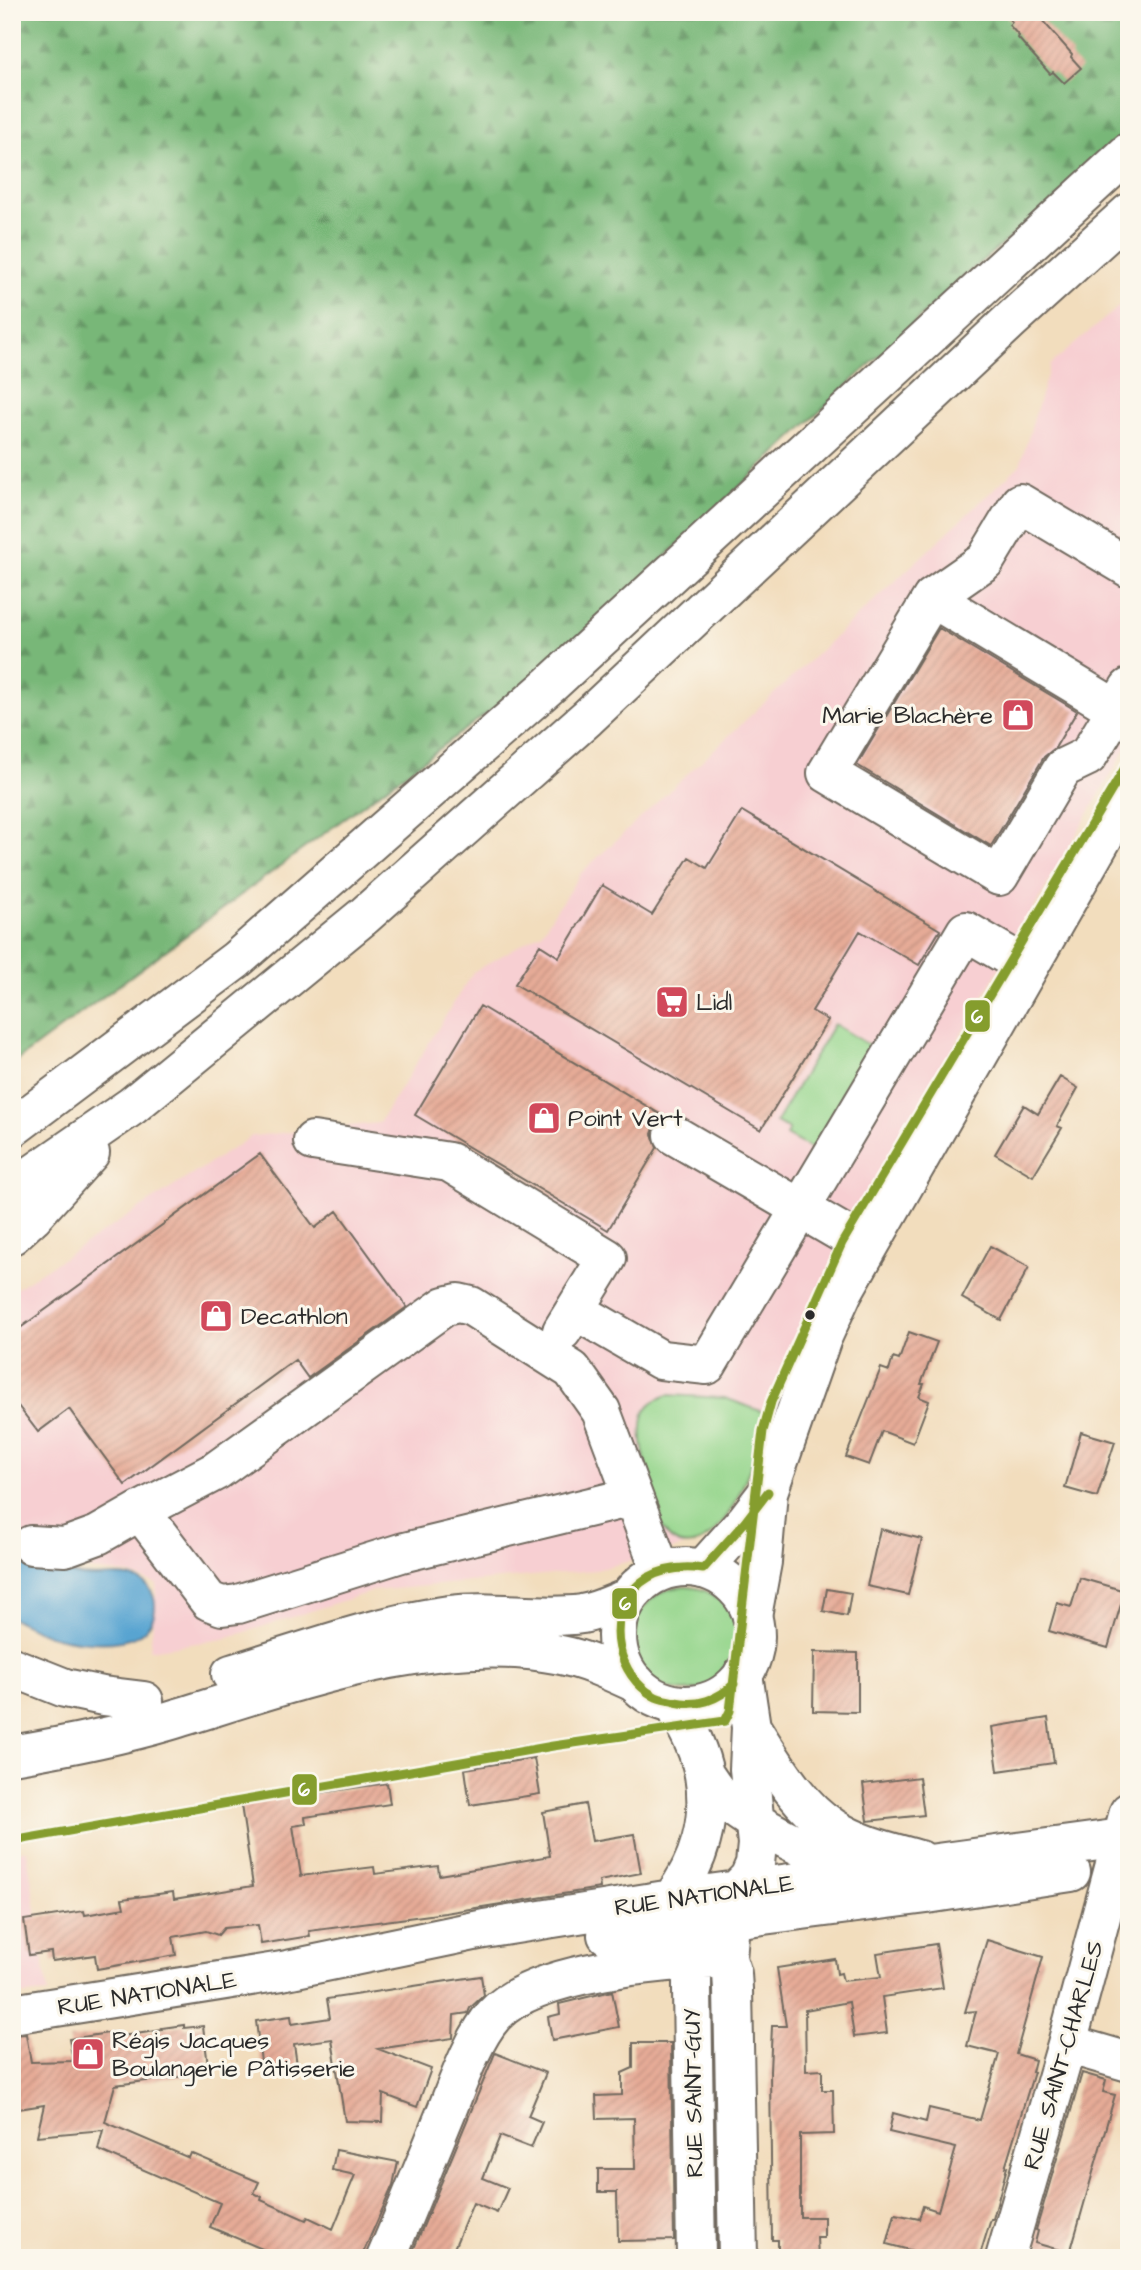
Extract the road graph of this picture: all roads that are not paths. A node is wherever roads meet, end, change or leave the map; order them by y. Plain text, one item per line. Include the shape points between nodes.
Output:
1 (1129, 152) edge
2 (1129, 214) edge
3 (1129, 568) edge
4 (932, 598) junction
5 (1123, 698) edge
6 (1129, 792) edge
7 (1027, 967) junction
8 (132, 1106) junction
9 (12, 1128) edge
10 (674, 1135) dead end
11 (313, 1141) dead end
12 (12, 1189) edge
13 (800, 1208) junction
14 (12, 1235) edge
15 (867, 1248) junction
16 (575, 1310) junction
17 (549, 1353) junction
18 (768, 1492) junction
19 (632, 1497) junction
20 (140, 1511) junction
21 (31, 1545) dead end
22 (703, 1569) junction
23 (661, 1571) junction
24 (628, 1598) junction
25 (752, 1616) junction
26 (12, 1667) edge
27 (743, 1674) junction
28 (636, 1683) junction
29 (144, 1701) junction
30 (674, 1704) junction
31 (12, 1727) edge
32 (751, 1727) junction
33 (24, 1750) edge
34 (704, 1774) junction
35 (754, 1820) junction
36 (1125, 1843) edge
37 (862, 1873) junction
38 (930, 1879) junction
39 (710, 1925) junction
40 (12, 2014) edge
41 (1067, 2044) junction
42 (1129, 2062) edge
43 (386, 2258) edge
44 (696, 2258) edge
45 (738, 2258) edge
46 (1004, 2258) edge

1 - 9 main road via 551,684 236,960
2 - 8 main road via 587,718 364,916
3 - 4 main road via 1020,503 985,561
4 - 5 main road
4 - 5 main road via 827,774 999,876 1063,768 1087,756
6 - 7 main road
7 - 13 main road via 966,931
7 - 15 main road
8 - 12 main road
8 - 14 main road
10 - 13 main road
11 - 16 main road via 449,1162 607,1258
13 - 15 main road
13 - 16 main road via 707,1365 662,1360
15 - 18 main road via 822,1338
16 - 17 main road
17 - 19 main road via 572,1370 601,1411
17 - 20 main road via 471,1306 445,1306 216,1471
18 - 22 main road
18 - 25 main road
19 - 20 main road via 401,1553 222,1606 209,1601
19 - 23 main road
20 - 21 main road via 65,1547
22 - 23 main road
22 - 25 main road via 734,1586
23 - 24 main road via 642,1582
24 - 28 main road via 620,1615 617,1642 625,1668
24 - 29 main road via 582,1614 451,1615 388,1625
25 - 27 main road via 752,1656
26 - 29 main road via 65,1688
27 - 30 main road via 713,1699
27 - 32 main road
28 - 30 main road
28 - 33 main road via 563,1655 512,1649 452,1650 348,1669 153,1725
29 - 31 main road via 77,1718
30 - 34 main road
32 - 35 main road
32 - 38 main road via 818,1817
34 - 35 main road via 722,1798
34 - 39 main road via 703,1838 689,1874
35 - 37 main road
35 - 39 main road via 755,1864
36 - 38 main road, RUE NATIONALE
36 - 41 main road, RUE SAINT-CHARLES
37 - 38 main road, RUE NATIONALE
37 - 39 main road, RUE NATIONALE
38 - 39 main road, RUE NATIONALE
39 - 40 main road, RUE NATIONALE via 484,1929 282,1971
39 - 43 main road via 646,1964 555,1981 532,1989 494,2015 460,2077
39 - 44 main road, RUE SAINT-GUY via 692,1975
39 - 45 main road, RUE SAINT-GUY via 732,1974
41 - 42 main road
41 - 46 main road, RUE SAINT-CHARLES

